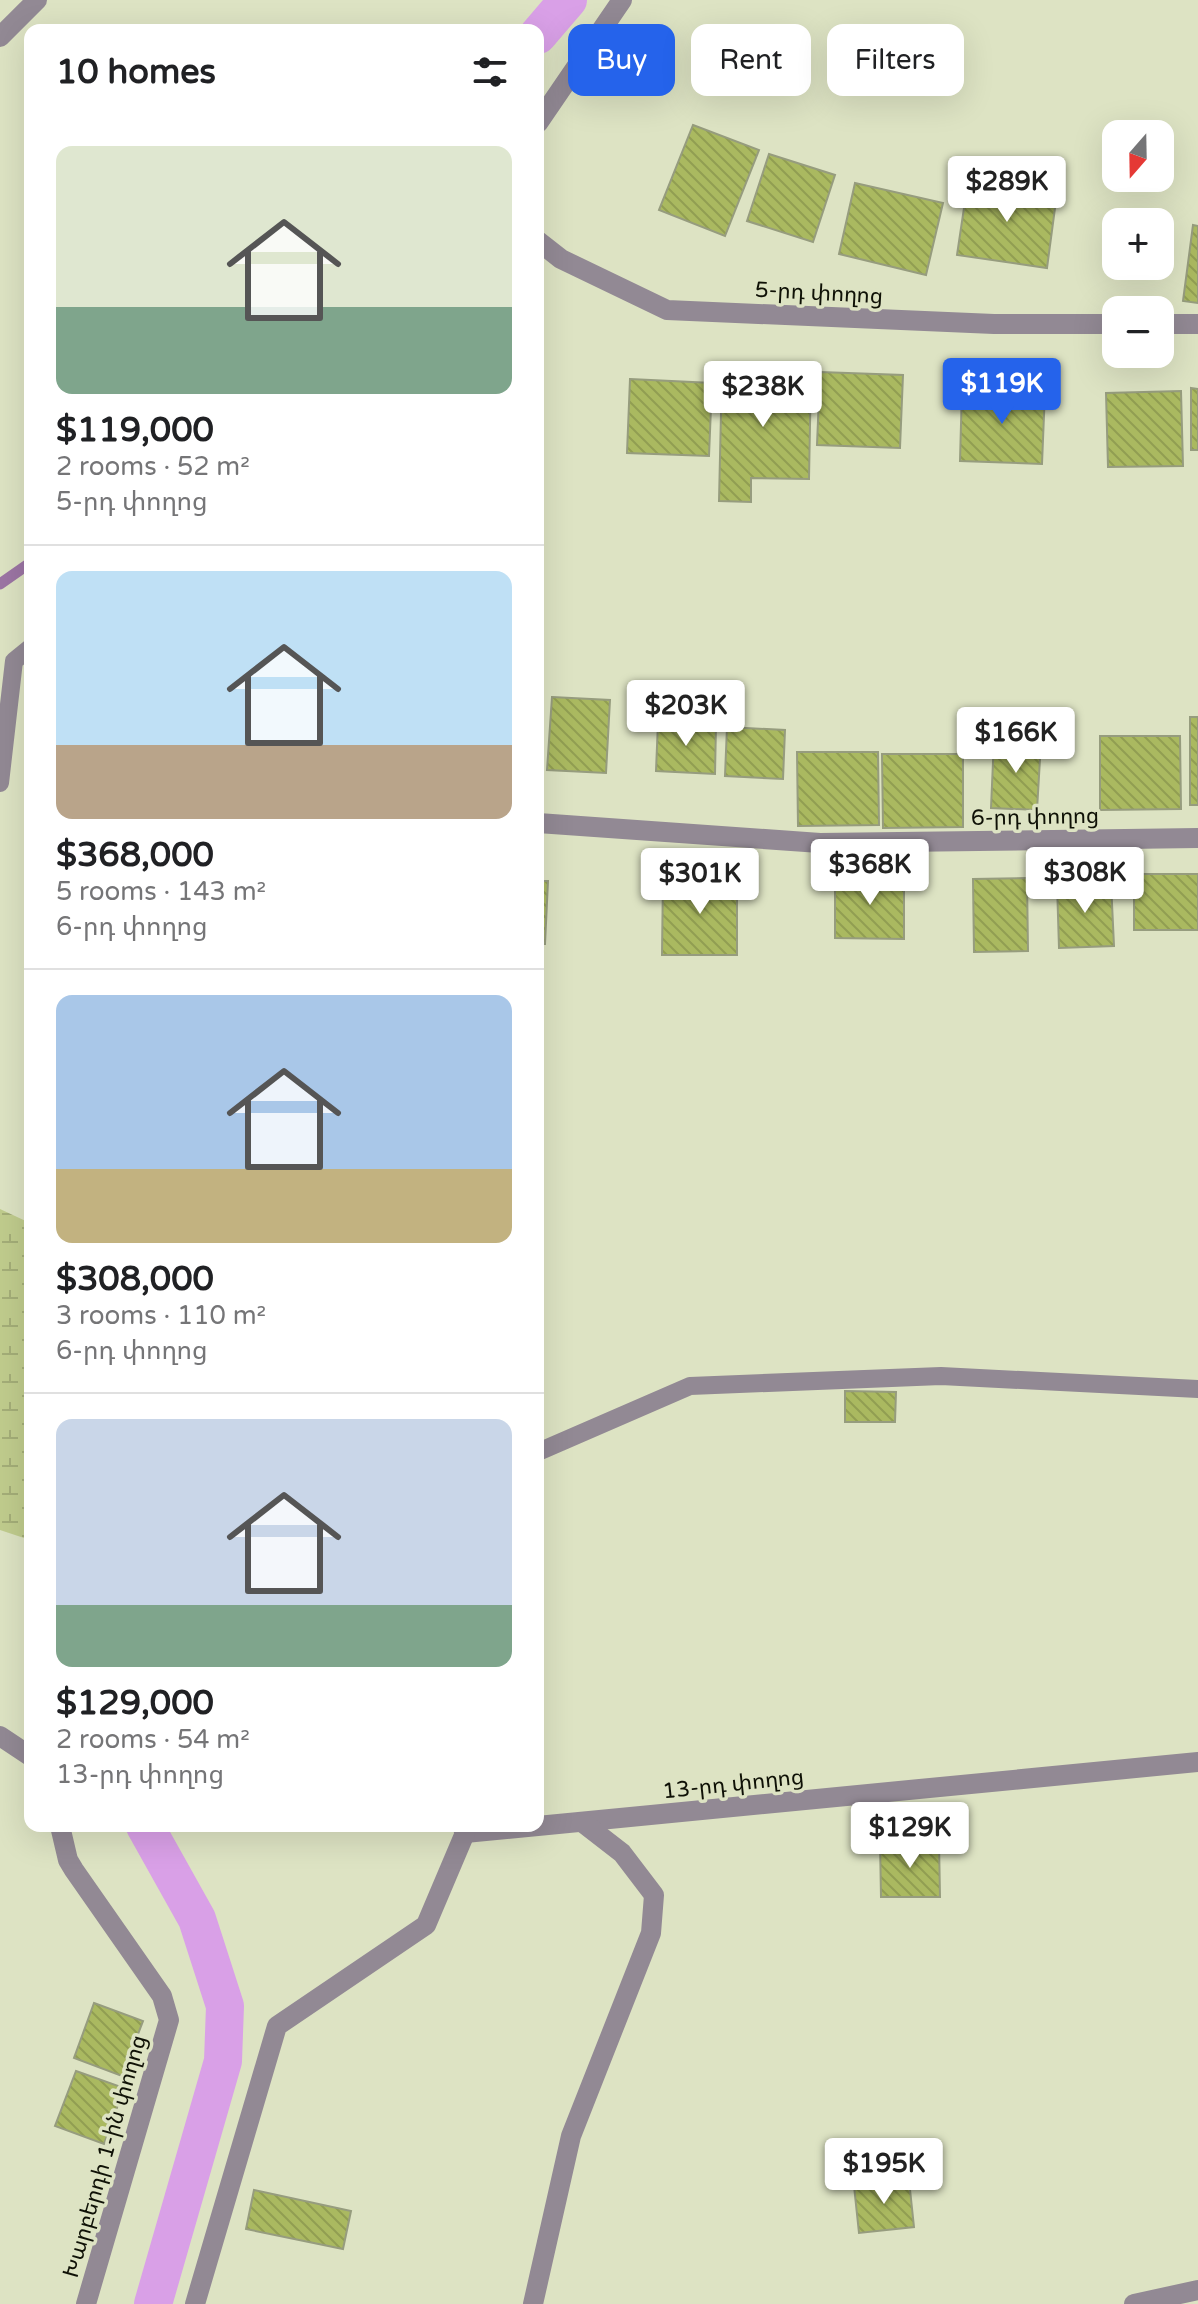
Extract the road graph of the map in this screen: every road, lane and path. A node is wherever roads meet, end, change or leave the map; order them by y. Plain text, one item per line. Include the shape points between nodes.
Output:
1 (37, 0) edge
2 (622, 0) edge
3 (0, 37) edge
4 (544, 114) edge
5 (544, 246) edge
6 (1102, 324) edge
7 (1174, 324) edge
8 (1198, 324) edge
9 (24, 653) edge
10 (0, 783) edge
11 (544, 823) edge
12 (1198, 838) edge
13 (1198, 1389) edge
14 (544, 1449) edge
15 (0, 1736) edge
16 (24, 1752) edge
17 (1198, 1762) edge
18 (582, 1822) junction
19 (544, 1825) edge
20 (61, 1832) edge
21 (462, 1832) edge
22 (1198, 2290) edge
23 (86, 2304) edge
24 (195, 2304) edge
25 (533, 2304) edge
26 (1134, 2304) edge

1 - 3 street
2 - 4 street
5 - 6 street, 5-րդ փողոց via 667,310
7 - 8 street
9 - 10 lane via 14,661
11 - 12 street, 6-րդ փողոց via 820,843
13 - 14 lane via 941,1376 690,1386
15 - 16 street
17 - 18 street, 13-րդ փողոց
18 - 19 street, 13-րդ փողոց
18 - 25 street via 622,1853 654,1895 651,1933 571,2136
20 - 23 street, Խարբերդի 1-ին փողոց via 68,1860 162,1996 169,2020
21 - 24 street via 426,1925 277,2026
22 - 26 street

